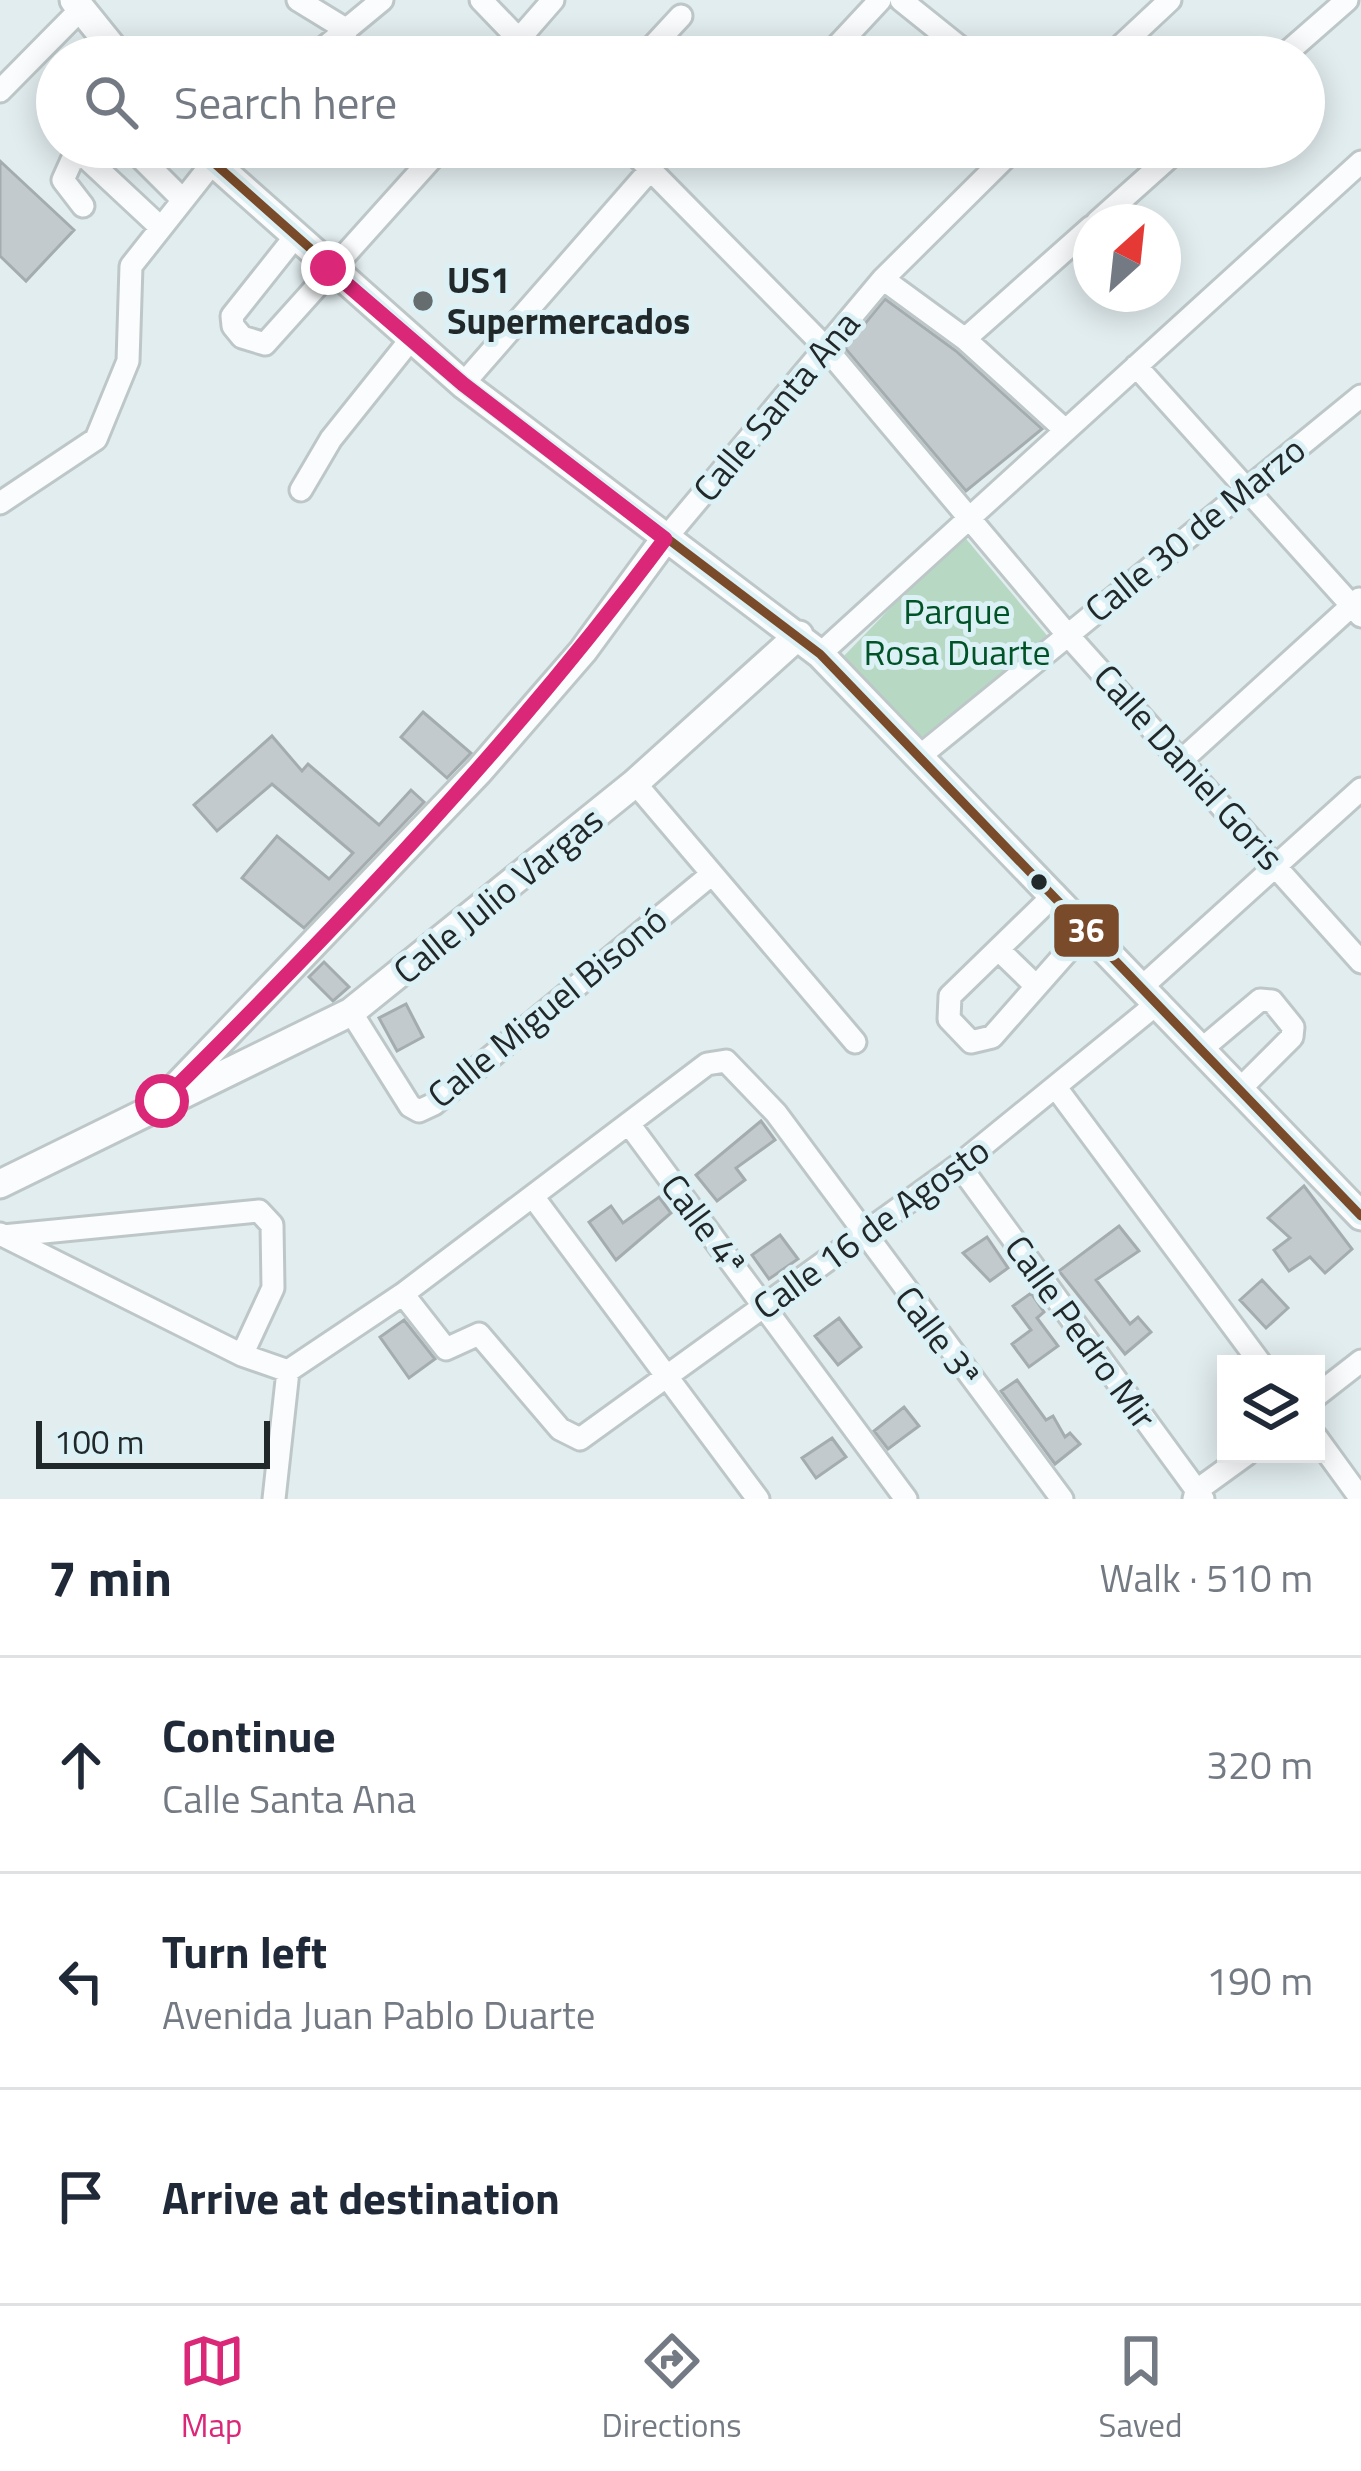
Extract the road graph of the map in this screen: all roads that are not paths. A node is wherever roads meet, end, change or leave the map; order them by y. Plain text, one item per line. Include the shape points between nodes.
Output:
1 (298, 0) edge
2 (382, 0) edge
3 (481, 0) edge
4 (553, 0) edge
5 (880, 0) edge
6 (901, 0) edge
7 (1170, 0) edge
8 (1347, 0) edge
9 (77, 4) edge
10 (681, 16) dead end
11 (346, 30) junction
12 (49, 36) edge
13 (103, 36) edge
14 (339, 36) edge
15 (514, 36) edge
16 (535, 36) edge
17 (665, 36) edge
18 (847, 36) edge
19 (946, 36) edge
20 (1131, 36) edge
21 (1306, 36) edge
22 (36, 50) edge
23 (0, 91) edge
24 (1361, 162) edge
25 (69, 168) edge
26 (97, 168) edge
27 (151, 168) edge
28 (196, 168) edge
29 (222, 168) edge
30 (422, 168) edge
31 (995, 168) edge
32 (1157, 168) edge
33 (651, 169) joint
34 (181, 198) junction
35 (1117, 204) edge
36 (83, 206) dead end
37 (158, 226) junction
38 (294, 238) junction
39 (1073, 244) edge
40 (328, 268) junction
41 (883, 279) junction
42 (411, 339) junction
43 (965, 339) junction
44 (825, 347) junction
45 (1136, 366) junction
46 (463, 384) junction
47 (1361, 396) edge
48 (1064, 429) junction
49 (1247, 487) junction
50 (301, 490) dead end
51 (3, 495) edge
52 (968, 516) junction
53 (665, 539) junction
54 (1358, 606) edge
55 (1066, 633) junction
56 (809, 644) junction
57 (920, 756) junction
58 (1182, 760) junction
59 (635, 783) junction
60 (1361, 789) edge
61 (1276, 862) junction
62 (712, 874) junction
63 (1055, 894) junction
64 (1088, 928) junction
65 (1001, 952) junction
66 (1361, 962) edge
67 (1034, 984) junction
68 (1152, 993) junction
69 (351, 1012) junction
70 (247, 1017) junction
71 (855, 1042) dead end
72 (1203, 1048) junction
73 (268, 1051) junction
74 (1240, 1088) junction
75 (1057, 1089) junction
76 (162, 1101) junction
77 (629, 1124) junction
78 (959, 1165) junction
79 (0, 1184) edge
80 (534, 1198) junction
81 (1361, 1216) edge
82 (1, 1235) edge
83 (862, 1236) junction
84 (403, 1294) junction
85 (766, 1307) junction
86 (242, 1354) junction
87 (1254, 1355) edge
88 (1361, 1361) edge
89 (288, 1372) junction
90 (669, 1375) junction
91 (1325, 1389) edge
92 (1325, 1449) edge
93 (1236, 1463) edge
94 (901, 1492) edge
95 (1198, 1496) edge
96 (1361, 1498) edge
97 (274, 1499) edge
98 (758, 1499) edge
99 (877, 1499) edge
100 (1062, 1499) edge

1 - 11 street
2 - 11 street
3 - 15 street
4 - 16 street
5 - 18 street
6 - 19 street
7 - 20 street
8 - 21 street
9 - 12 street
9 - 13 main road
10 - 17 street
11 - 14 street
22 - 23 street
24 - 45 street
25 - 36 street via 63,181
26 - 37 street
27 - 34 street
28 - 34 street
29 - 38 main road
30 - 40 street
31 - 41 street, Calle Santa Ana
32 - 35 street
33 - 44 street, Calle Daniel Goris
33 - 46 street
34 - 37 street
37 - 51 street via 127,282 128,361 109,417 96,439 55,471
38 - 40 main road
38 - 40 street via 236,306 233,326 242,337 265,344
39 - 43 street
40 - 42 main road
41 - 43 street
41 - 44 street, Calle Santa Ana
42 - 46 main road
42 - 50 street
43 - 48 street
44 - 52 street, Calle Daniel Goris
44 - 53 street, Calle Santa Ana
45 - 48 street
45 - 49 street
46 - 53 main road
47 - 49 street, Calle 30 de Marzo
48 - 52 street
49 - 54 street
49 - 55 street, Calle 30 de Marzo
52 - 55 street, Calle Daniel Goris
52 - 56 street
53 - 56 main road
53 - 70 main road, Calle Santa Ana via 523,721
54 - 58 street
55 - 57 street, Calle 30 de Marzo
55 - 58 street, Calle Daniel Goris
56 - 57 main road
56 - 59 main road, Calle Julio Vargas
57 - 63 main road
58 - 61 street, Calle Daniel Goris
59 - 62 street
59 - 69 main road, Calle Julio Vargas
60 - 61 street, Calle 16 de Agosto
61 - 66 street, Calle Daniel Goris
61 - 68 street, Calle 16 de Agosto
62 - 69 street, Calle Miguel Bisonó via 419,1111
62 - 71 street
63 - 64 main road
63 - 65 street
64 - 67 street
64 - 68 main road
65 - 67 street
65 - 67 street via 947,1004 949,1019 971,1042 992,1037
68 - 72 main road
68 - 75 street, Calle 16 de Agosto
69 - 73 main road, Calle Julio Vargas
70 - 73 main road
70 - 76 main road, Calle Santa Ana
72 - 74 main road
72 - 74 street via 1260,1000 1272,1001 1292,1036
73 - 76 main road, Calle Julio Vargas
74 - 81 main road
75 - 78 street, Calle 16 de Agosto
75 - 87 street
76 - 79 main road, Calle Julio Vargas
77 - 80 street
77 - 83 street, Calle 3ª via 707,1064 726,1061 776,1113
77 - 85 street, Calle 4ª
78 - 83 street, Calle 16 de Agosto
78 - 95 street, Calle Pedro Mir
80 - 84 street
80 - 90 street
82 - 86 street
82 - 86 street via 267,1215 273,1288
83 - 85 street, Calle 16 de Agosto
83 - 100 street, Calle 3ª
84 - 89 street
84 - 90 street, Calle 16 de Agosto via 446,1349 479,1334 573,1438
85 - 90 street, Calle 16 de Agosto
85 - 94 street, Calle 4ª
86 - 89 street
88 - 91 street
89 - 97 street
90 - 98 street
92 - 96 street
93 - 95 street
94 - 99 street

